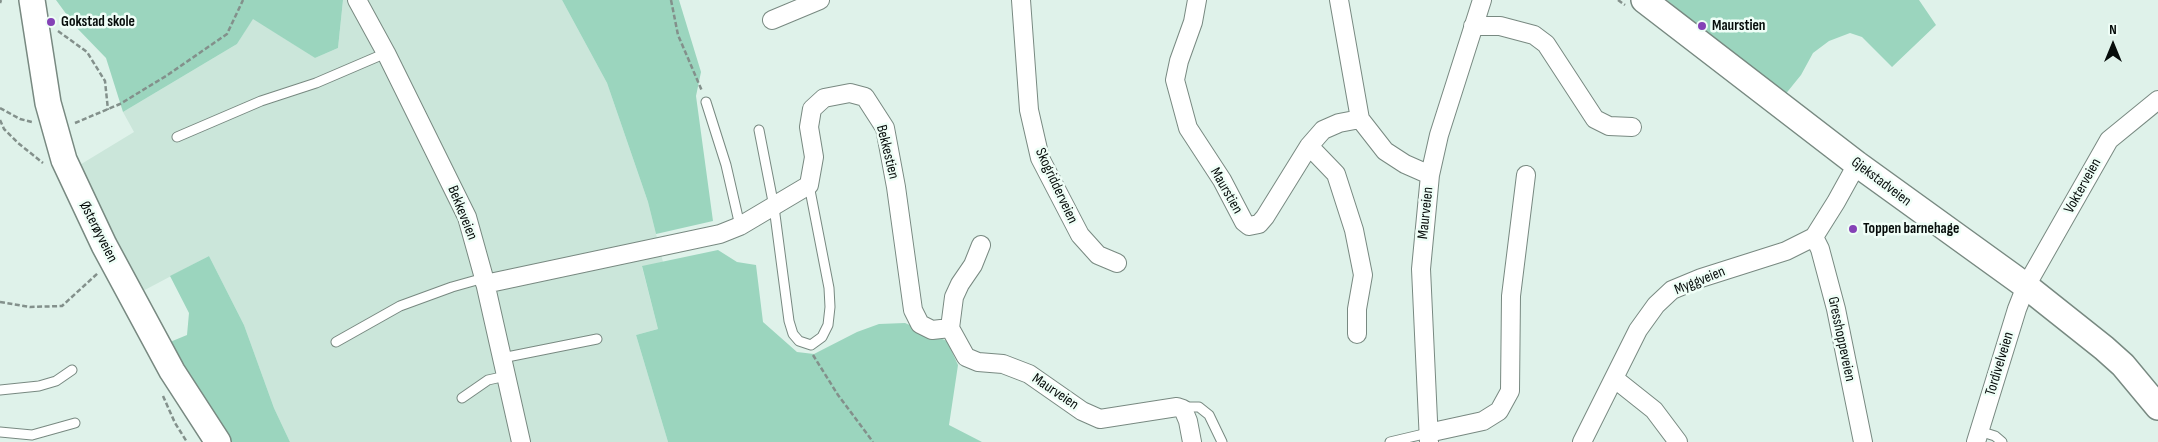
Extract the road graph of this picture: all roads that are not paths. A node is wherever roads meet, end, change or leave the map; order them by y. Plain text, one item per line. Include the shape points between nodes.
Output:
1 (32, 0) edge
2 (357, 0) edge
3 (820, 0) edge
4 (1021, 0) edge
5 (1197, 0) edge
6 (1339, 0) edge
7 (1482, 0) edge
8 (1646, 0) edge
9 (772, 20) dead end
10 (1472, 26) junction
11 (386, 53) junction
12 (2158, 100) edge
13 (706, 102) road end
14 (1360, 118) junction
15 (1632, 127) dead end
16 (759, 130) dead end
17 (177, 138) dead end
18 (1309, 146) junction
19 (1857, 164) junction
20 (1526, 174) dead end
21 (1430, 175) junction
22 (809, 185) junction
23 (774, 207) junction
24 (740, 226) junction
25 (1814, 237) junction
26 (982, 245) dead end
27 (1117, 264) dead end
28 (484, 281) junction
29 (2026, 286) junction
30 (950, 328) junction
31 (1357, 334) dead end
32 (597, 339) dead end
33 (336, 342) dead end
34 (502, 358) junction
35 (72, 370) dead end
36 (506, 376) junction
37 (1615, 379) junction
38 (0, 390) edge
39 (462, 398) dead end
40 (1177, 407) junction
41 (2158, 407) edge
42 (75, 423) dead end
43 (0, 432) edge
44 (1977, 436) edge
45 (1429, 438) edge
46 (218, 442) edge
47 (521, 442) edge
48 (1192, 442) edge
49 (1222, 442) edge
50 (1390, 442) edge
51 (1582, 442) edge
52 (1678, 442) edge
53 (1863, 442) edge
54 (2002, 442) edge

1 - 46 street, Østerøyveien via 48,103 64,160 104,245 172,371
2 - 11 street, Bekkeveien
3 - 9 street
4 - 27 street, Skogridderveien via 1029,110 1040,158 1080,236 1098,255
5 - 18 street, Maurstien via 1175,80 1188,128 1222,180 1244,222 1249,226 1259,224 1265,217
6 - 14 street
7 - 10 street, Maurveien
8 - 19 street, Gjekstadveien
10 - 15 street via 1500,26 1534,34 1546,44 1595,119 1609,126
10 - 21 street, Maurveien
11 - 17 lane via 316,83 261,101
11 - 28 street, Bekkeveien via 467,217
12 - 29 street, Vokterveien via 2109,140
13 - 24 lane via 726,165
14 - 18 street, Maurstien via 1323,130
14 - 21 street via 1386,151
16 - 23 lane
18 - 31 street via 1336,174 1354,230 1363,275 1357,309
19 - 25 street
19 - 29 street, Gjekstadveien
20 - 45 street via 1511,296 1510,391 1499,411 1483,421
21 - 45 street, Maurveien via 1420,269
22 - 23 street
22 - 23 lane via 830,307 828,325 822,337 811,345 799,341 789,321
22 - 30 street, Bekkestien via 814,157 809,127 812,109 824,98 850,93 865,97 884,128 899,206 913,310 920,324 932,330
23 - 24 street
24 - 28 street via 720,234
25 - 37 street, Myggveien via 1786,251 1672,290 1638,330
25 - 53 street, Gresshoppeveien via 1836,309
26 - 30 street via 954,297
28 - 33 lane via 452,287 400,306
28 - 34 street, Bekkeveien
29 - 41 street, Gjekstadveien via 2104,348 2129,371
29 - 44 street, Tordivelveien
30 - 40 street, Maurveien via 966,357 978,362 1003,364 1029,374 1082,411 1100,419
32 - 34 lane
34 - 36 street, Bekkeveien
35 - 38 lane via 56,381 39,386
36 - 39 lane via 488,380
36 - 47 street, Bekkeveien
37 - 51 street, Myggveien
37 - 52 street via 1654,410
40 - 48 street via 1186,413
40 - 49 lane, Maurveien via 1199,407 1209,416
42 - 43 lane via 32,435
44 - 54 lane via 1995,436
45 - 50 lane

